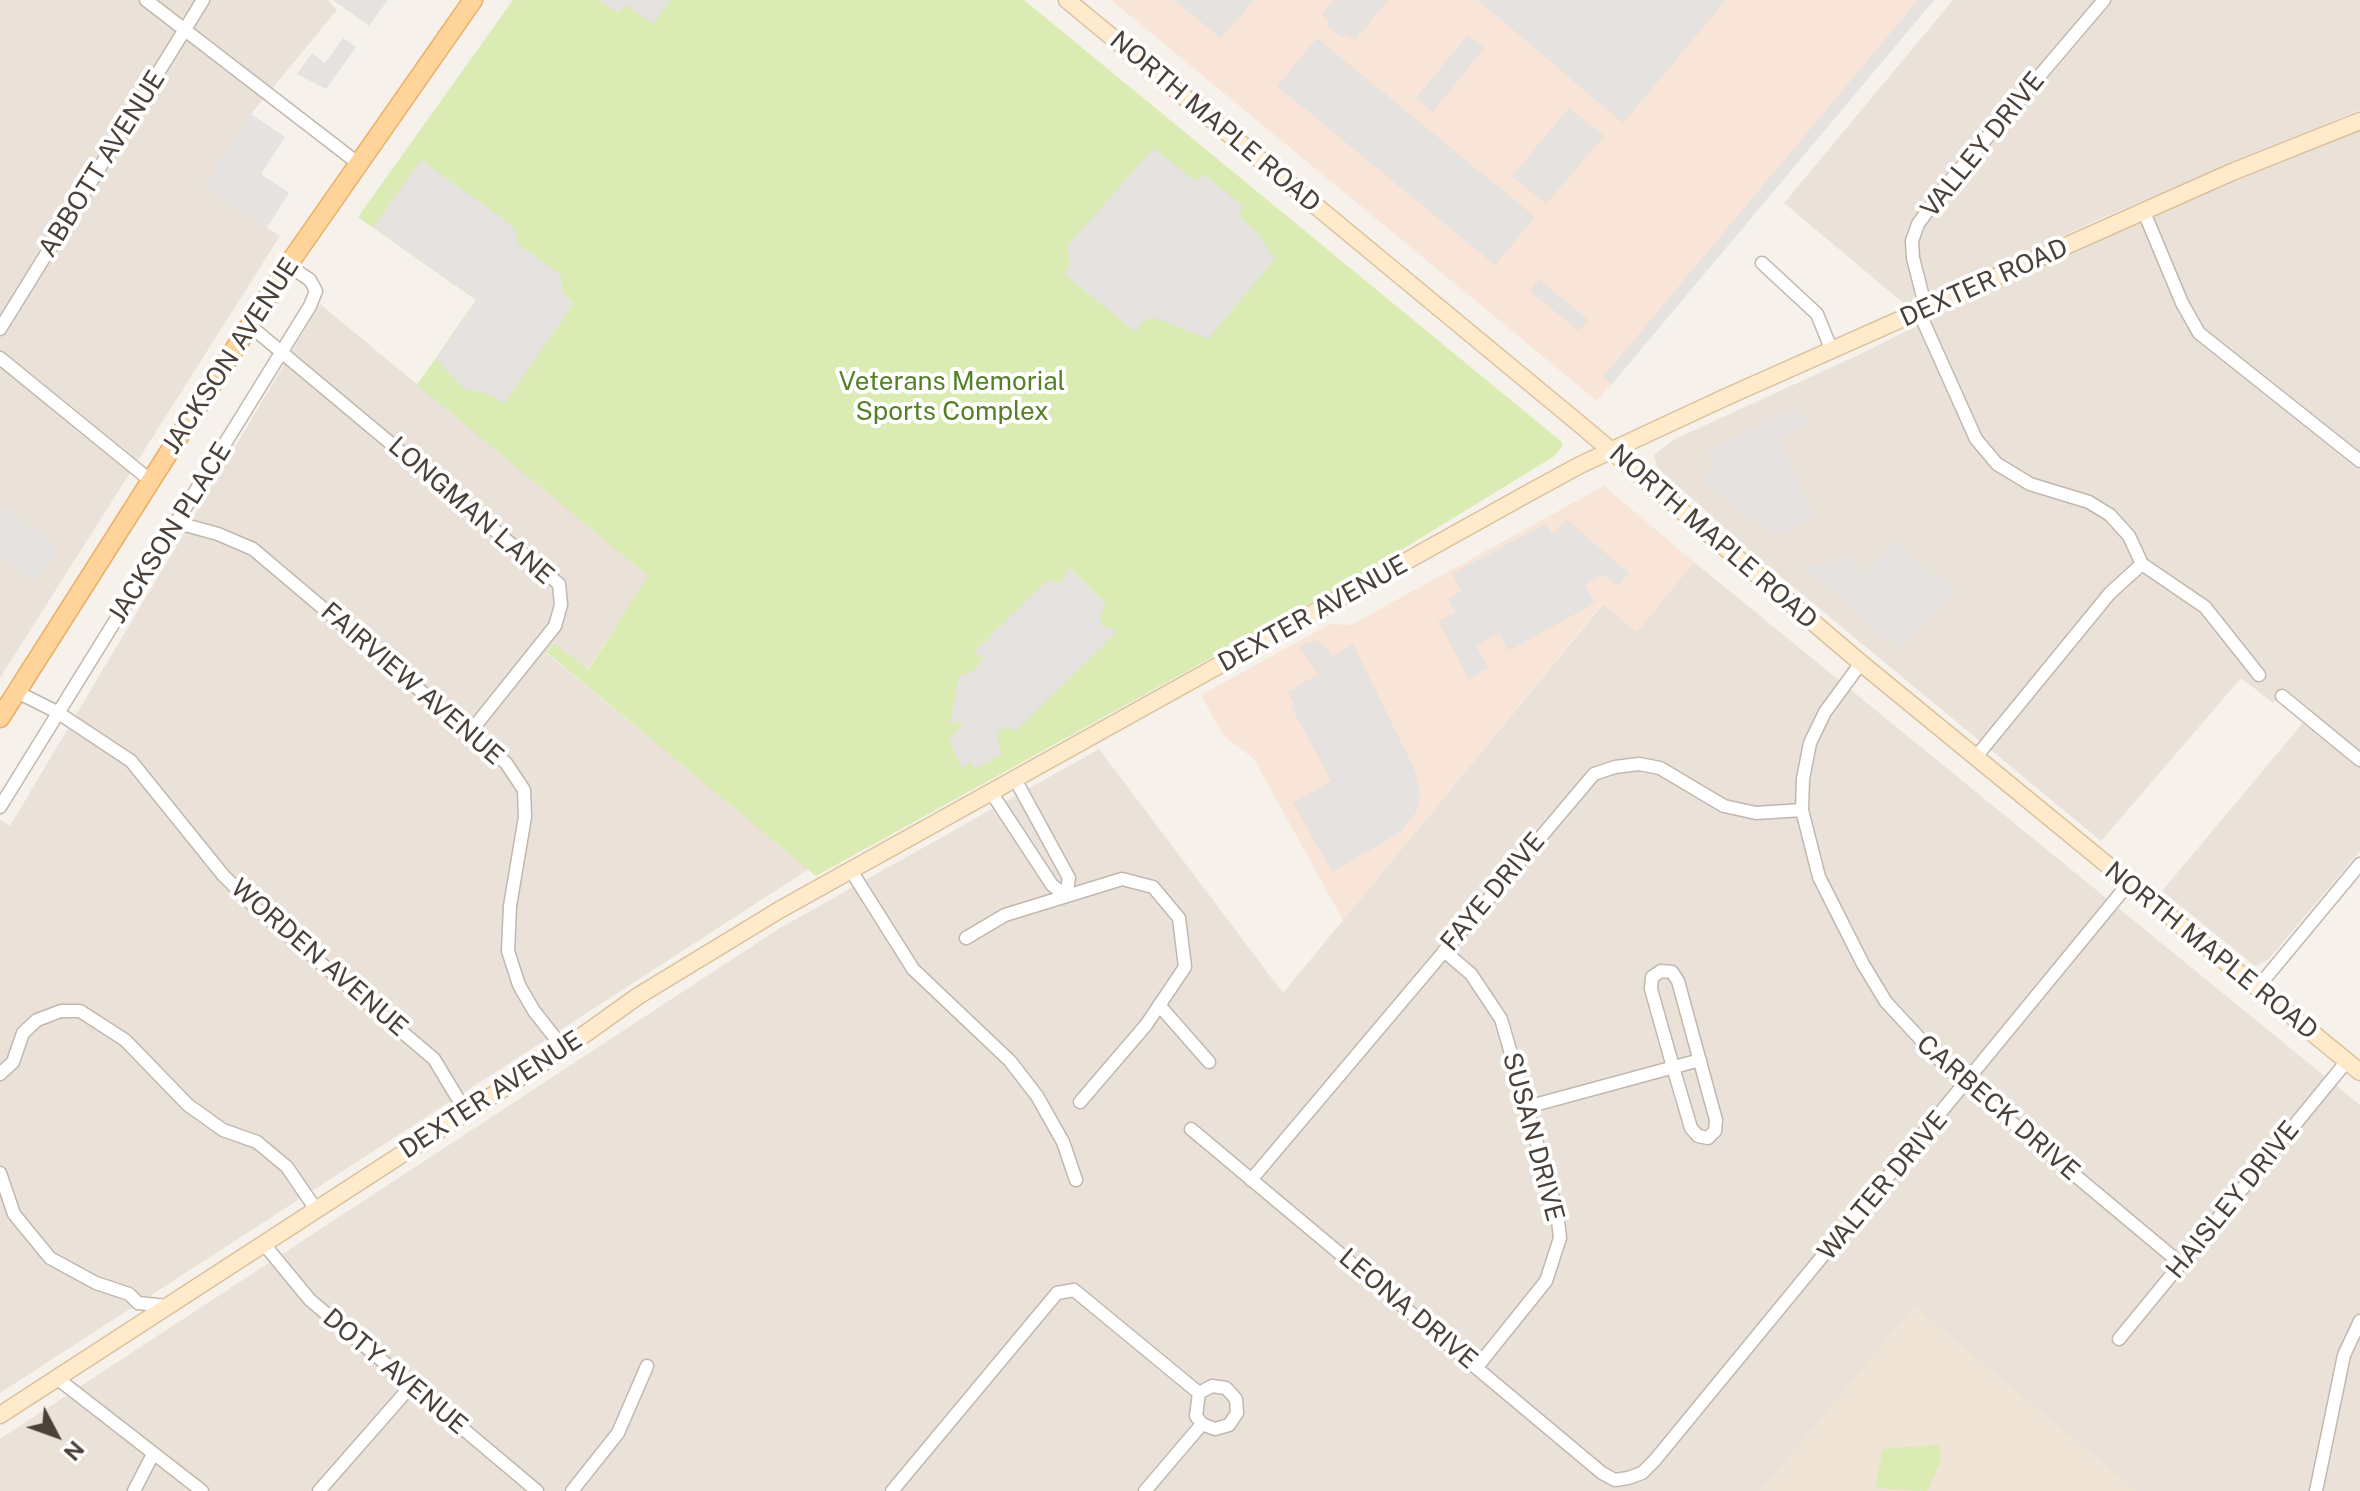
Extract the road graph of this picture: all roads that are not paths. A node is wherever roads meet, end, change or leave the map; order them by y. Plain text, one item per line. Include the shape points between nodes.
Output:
1 (146, 0) edge
2 (203, 0) edge
3 (473, 0) edge
4 (1067, 0) edge
5 (2104, 0) edge
6 (184, 32) junction
7 (2360, 121) edge
8 (359, 164) junction
9 (2144, 212) junction
10 (1762, 263) dead end
11 (288, 265) junction
12 (1922, 310) junction
13 (249, 325) junction
14 (0, 329) edge
15 (282, 350) junction
16 (1832, 351) junction
17 (0, 358) edge
18 (1611, 450) junction
19 (2360, 461) edge
20 (151, 481) junction
21 (178, 523) junction
22 (2142, 564) junction
23 (1861, 663) junction
24 (2259, 675) dead end
25 (17, 692) junction
26 (2282, 696) dead end
27 (57, 712) junction
28 (0, 718) edge
29 (471, 731) junction
30 (1975, 758) junction
31 (2360, 760) edge
32 (1015, 779) junction
33 (991, 792) junction
34 (0, 807) edge
35 (1802, 810) junction
36 (2360, 864) edge
37 (850, 869) junction
38 (2129, 883) junction
39 (1066, 896) junction
40 (966, 938) dead end
41 (1444, 951) junction
42 (2258, 987) junction
43 (1159, 1005) junction
44 (564, 1049) junction
45 (1700, 1060) junction
46 (1209, 1062) dead end
47 (1673, 1067) junction
48 (2353, 1067) edge
49 (0, 1074) edge
50 (1967, 1085) junction
51 (1080, 1102) dead end
52 (1527, 1107) junction
53 (466, 1112) junction
54 (1191, 1129) dead end
55 (0, 1173) edge
56 (1076, 1180) dead end
57 (1251, 1180) junction
58 (315, 1208) junction
59 (263, 1243) junction
60 (2180, 1263) junction
61 (167, 1306) junction
62 (2360, 1321) edge
63 (2119, 1339) dead end
64 (647, 1366) dead end
65 (1477, 1367) junction
66 (58, 1379) junction
67 (411, 1386) junction
68 (1199, 1393) junction
69 (0, 1415) edge
70 (1202, 1424) junction
71 (152, 1456) junction
72 (1628, 1478) joint
73 (134, 1491) edge
74 (202, 1491) edge
75 (319, 1491) edge
76 (537, 1491) edge
77 (572, 1491) edge
78 (892, 1491) edge
79 (1145, 1491) edge
80 (2316, 1491) edge

1 - 6 street
2 - 6 street, ABBOTT AVENUE
3 - 8 main road, JACKSON AVENUE
4 - 18 main road, NORTH MAPLE ROAD
5 - 12 street, VALLEY DRIVE via 1918,224 1912,241
6 - 8 street
6 - 14 street, ABBOTT AVENUE
7 - 9 main road, DEXTER ROAD
8 - 11 main road, JACKSON AVENUE
9 - 12 main road, DEXTER ROAD
9 - 19 street via 2199,333
10 - 16 street via 1817,314
11 - 13 main road, JACKSON AVENUE
11 - 15 street, JACKSON PLACE via 316,291
12 - 16 main road, DEXTER ROAD
12 - 22 street via 1976,439 1997,464 2030,484 2089,502 2110,515 2129,536
13 - 15 street, LONGMAN LANE
13 - 20 main road, JACKSON AVENUE
15 - 21 street, JACKSON PLACE
15 - 29 street, LONGMAN LANE via 559,584 555,626
16 - 18 main road, DEXTER ROAD
17 - 20 street
18 - 23 main road, NORTH MAPLE ROAD
18 - 32 main road, DEXTER AVENUE
20 - 25 main road, JACKSON AVENUE
21 - 27 street, JACKSON PLACE
21 - 29 street, FAIRVIEW AVENUE via 253,549
22 - 24 street via 2205,607
22 - 30 street via 2110,593
23 - 30 main road, NORTH MAPLE ROAD
23 - 35 street, CARBECK DRIVE via 1825,712 1810,743
25 - 27 street, WORDEN AVENUE
25 - 28 main road, JACKSON AVENUE
26 - 31 street
27 - 34 street, JACKSON PLACE
27 - 53 street, WORDEN AVENUE via 131,761 223,875 434,1059
29 - 44 street, FAIRVIEW AVENUE via 506,763 524,790 508,951 519,985
30 - 38 main road, NORTH MAPLE ROAD
32 - 33 main road, DEXTER AVENUE
32 - 39 street via 1069,878
33 - 37 main road, DEXTER AVENUE
33 - 39 street via 1052,885
35 - 41 street, FAYE DRIVE via 1756,813 1724,806 1649,766 1594,774
35 - 50 street, CARBECK DRIVE via 1819,877 1863,964 1910,1032
36 - 42 street
37 - 44 main road, DEXTER AVENUE via 638,996
37 - 56 street via 913,969 1010,1061 1037,1096 1063,1142
38 - 42 main road, NORTH MAPLE ROAD
38 - 50 street, WALTER DRIVE
39 - 40 street via 1005,915
39 - 43 street via 1122,879 1153,887 1179,918 1185,967
41 - 52 street, SUSAN DRIVE via 1471,974 1501,1019
41 - 57 street, FAYE DRIVE
42 - 48 main road, NORTH MAPLE ROAD
43 - 46 street
43 - 51 street
44 - 53 main road, DEXTER AVENUE
45 - 47 street
45 - 47 street via 1716,1120 1708,1138 1691,1128
45 - 47 street via 1678,981 1672,972 1661,971 1652,977 1651,989
47 - 52 street
48 - 60 street, HAISLEY DRIVE
49 - 58 street via 13,1062 23,1033 37,1020 80,1011 125,1040 188,1105 223,1130 257,1142 287,1167
50 - 60 street, CARBECK DRIVE
50 - 72 street, WALTER DRIVE via 1655,1460
52 - 65 street, SUSAN DRIVE via 1560,1238 1546,1281
53 - 58 main road, DEXTER AVENUE
54 - 57 street, LEONA DRIVE
55 - 61 street via 14,1214 50,1258 138,1303
57 - 65 street, LEONA DRIVE
58 - 59 main road, DEXTER AVENUE
59 - 61 main road, DEXTER AVENUE
59 - 67 street, DOTY AVENUE via 310,1300
60 - 63 street, HAISLEY DRIVE
61 - 66 main road, DEXTER AVENUE
62 - 80 street via 2344,1355
64 - 77 street via 618,1433
65 - 72 street, LEONA DRIVE via 1602,1473 1615,1480
66 - 69 main road, DEXTER AVENUE
66 - 71 street
67 - 75 street
67 - 76 street, DOTY AVENUE
68 - 70 street via 1196,1416
68 - 70 street via 1212,1386 1226,1388 1236,1399 1237,1413 1229,1425 1215,1429
68 - 78 street via 1074,1290 1057,1293
70 - 79 street
71 - 73 street
71 - 74 street

